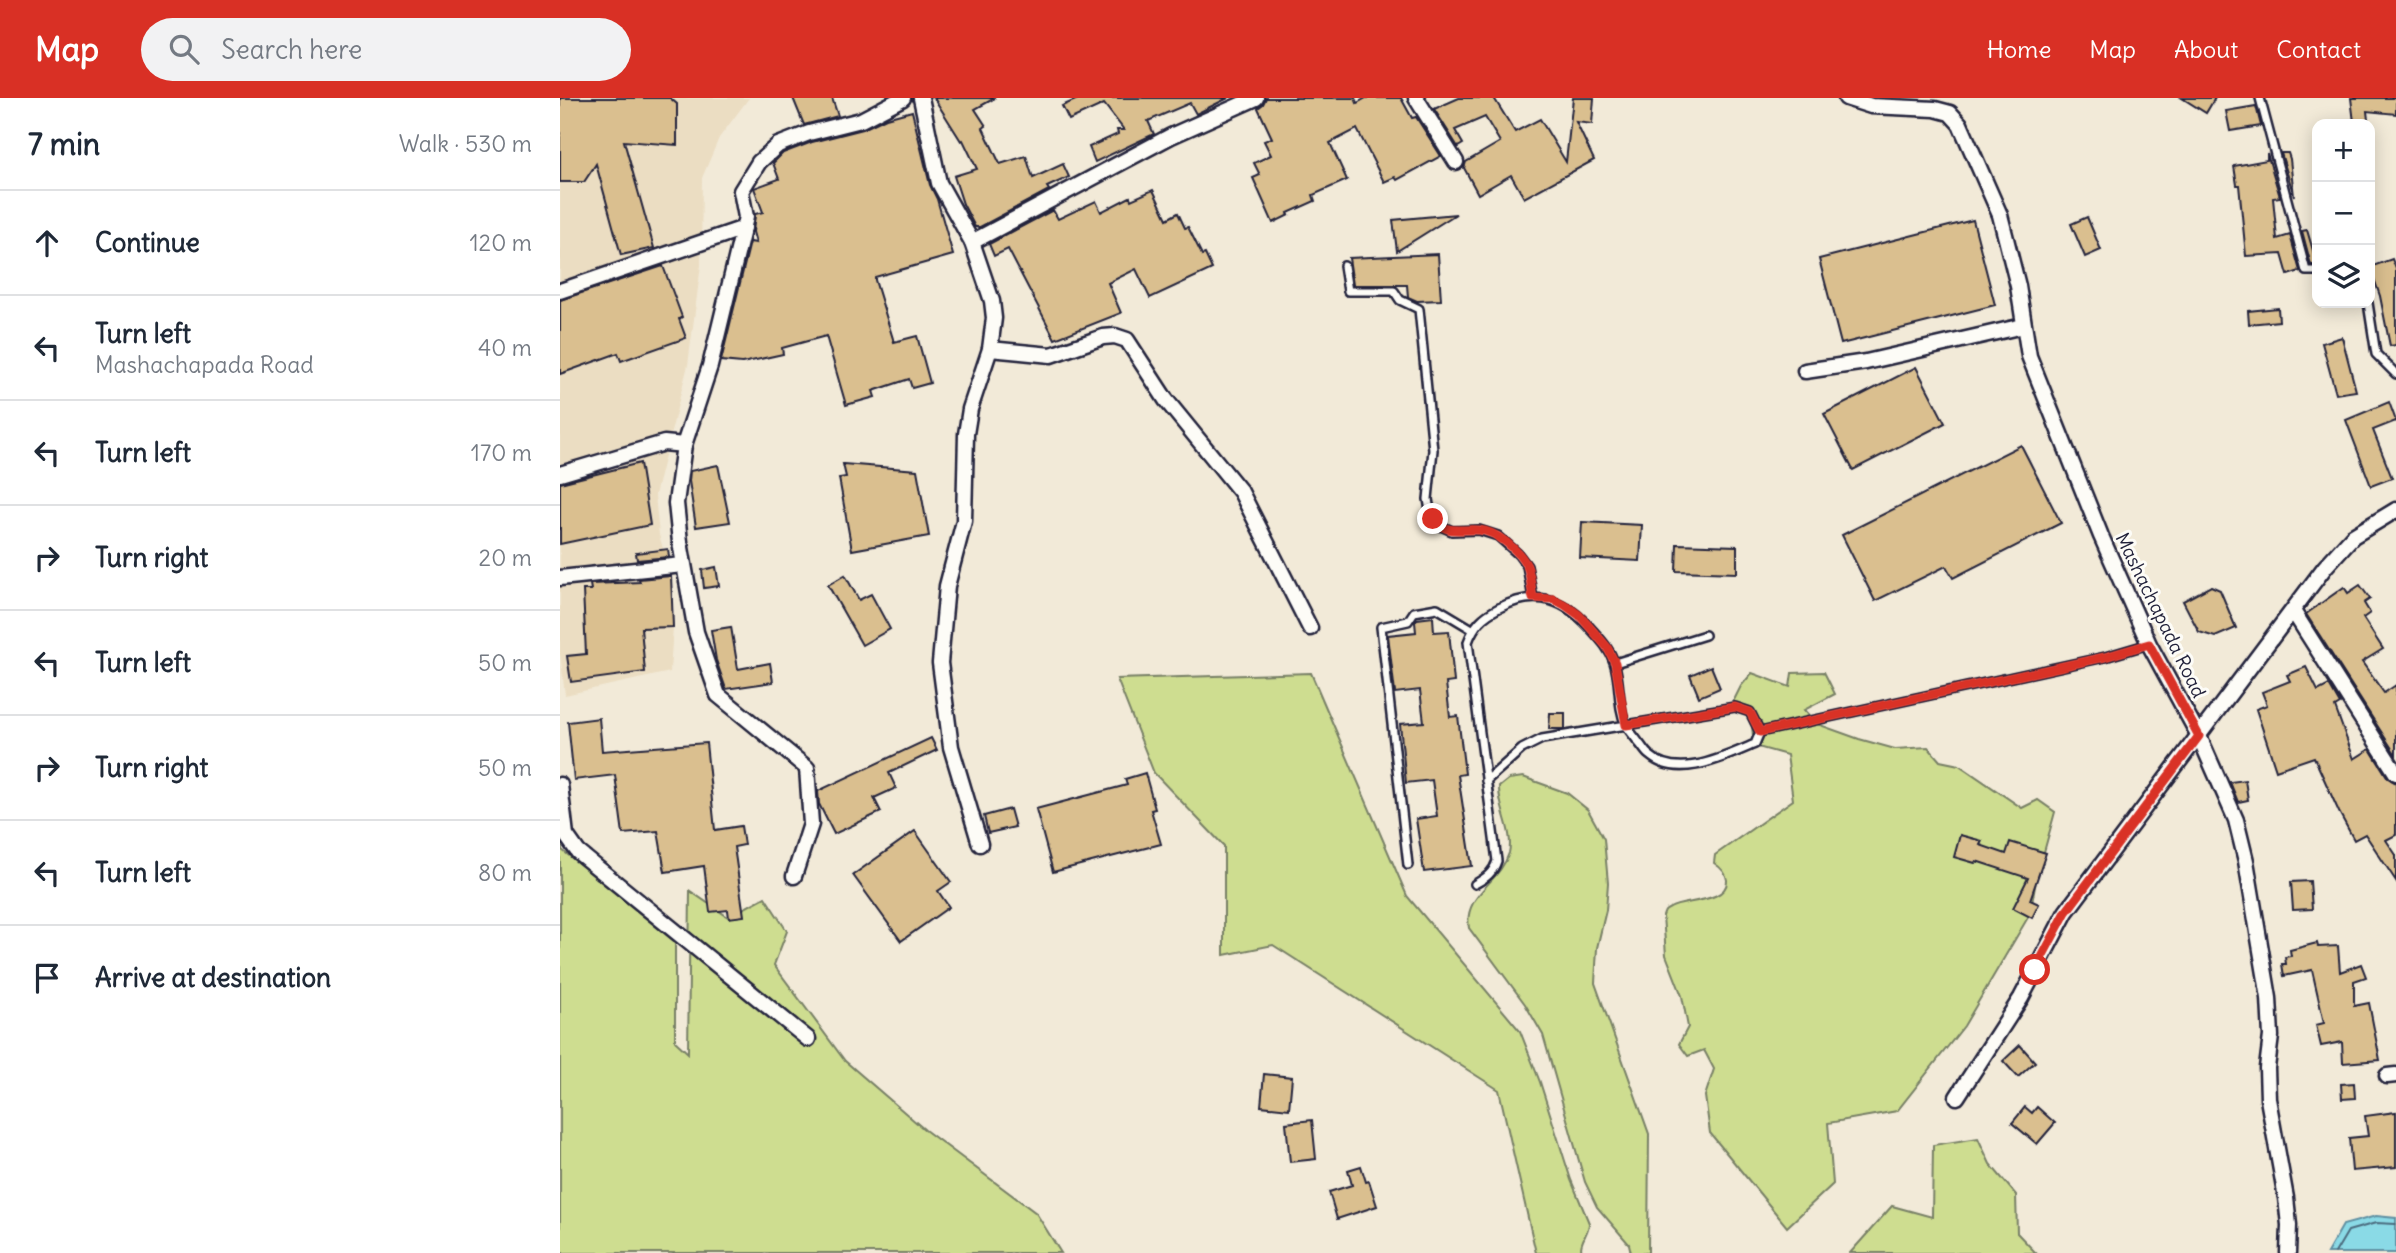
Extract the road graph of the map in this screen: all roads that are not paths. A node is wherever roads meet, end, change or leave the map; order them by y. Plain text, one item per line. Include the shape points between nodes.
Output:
1 (903, 98) edge
2 (921, 98) edge
3 (1256, 98) edge
4 (1416, 98) edge
5 (1846, 98) edge
6 (2260, 98) edge
7 (1456, 162) dead end
8 (744, 228) junction
9 (972, 242) junction
10 (1344, 266) dead end
11 (2312, 271) edge
12 (560, 291) edge
13 (2369, 308) edge
14 (2023, 326) junction
15 (990, 349) junction
16 (1805, 371) dead end
17 (2396, 374) edge
18 (684, 444) junction
19 (560, 474) edge
20 (2396, 510) edge
21 (683, 565) junction
22 (560, 578) edge
23 (1533, 598) junction
24 (2293, 611) junction
25 (1310, 628) dead end
26 (1472, 629) junction
27 (1705, 635) dead end
28 (2149, 644) junction
29 (1615, 663) junction
30 (1626, 725) junction
31 (1760, 732) junction
32 (2199, 736) junction
33 (2396, 772) edge
34 (1486, 781) junction
35 (560, 785) edge
36 (980, 844) dead end
37 (1408, 864) dead end
38 (794, 876) dead end
39 (1475, 884) dead end
40 (808, 1039) dead end
41 (1957, 1097) dead end
42 (2288, 1253) edge

1 - 8 street via 861,120 809,132 778,145 759,162 741,191
2 - 9 street via 939,183
3 - 9 street via 1171,136
4 - 7 street
5 - 14 street, Mashachapada Road via 1871,106 1950,113 1960,124 2000,215
6 - 11 lane via 2306,271
8 - 12 street
8 - 18 street via 710,366
9 - 15 street via 992,302
10 - 23 lane via 1348,291 1394,291 1400,300 1419,309 1433,450 1428,499 1433,519 1452,531 1479,530 1497,536 1527,566
13 - 17 lane via 2376,354
14 - 16 street via 1866,362
14 - 28 street, Mashachapada Road via 2029,356 2080,486
15 - 25 street via 1051,355 1103,337 1127,340 1166,400 1241,492
15 - 36 street via 966,434 964,521 947,586 940,663 951,747
18 - 19 street via 664,443
18 - 21 street via 676,503
20 - 24 street via 2353,536
21 - 22 street
21 - 38 street via 696,632 718,695 807,768 811,824
23 - 26 lane via 1486,615
23 - 29 lane via 1554,599 1579,615
24 - 32 street
24 - 33 street
26 - 34 lane via 1468,642
26 - 37 lane via 1437,608 1414,612 1408,621 1381,627
27 - 29 lane
28 - 31 lane
28 - 32 street, Mashachapada Road
29 - 30 lane
30 - 31 lane via 1735,707 1750,712
30 - 31 lane via 1649,755 1666,765 1682,766 1703,764 1755,744
30 - 34 lane via 1542,739 1522,749
32 - 41 street via 2066,912 2021,998
32 - 42 street, Mashachapada Road via 2235,820 2255,909 2269,998 2268,1099 2286,1198
34 - 39 lane via 1497,861 1494,870
35 - 40 street via 566,835 578,852

